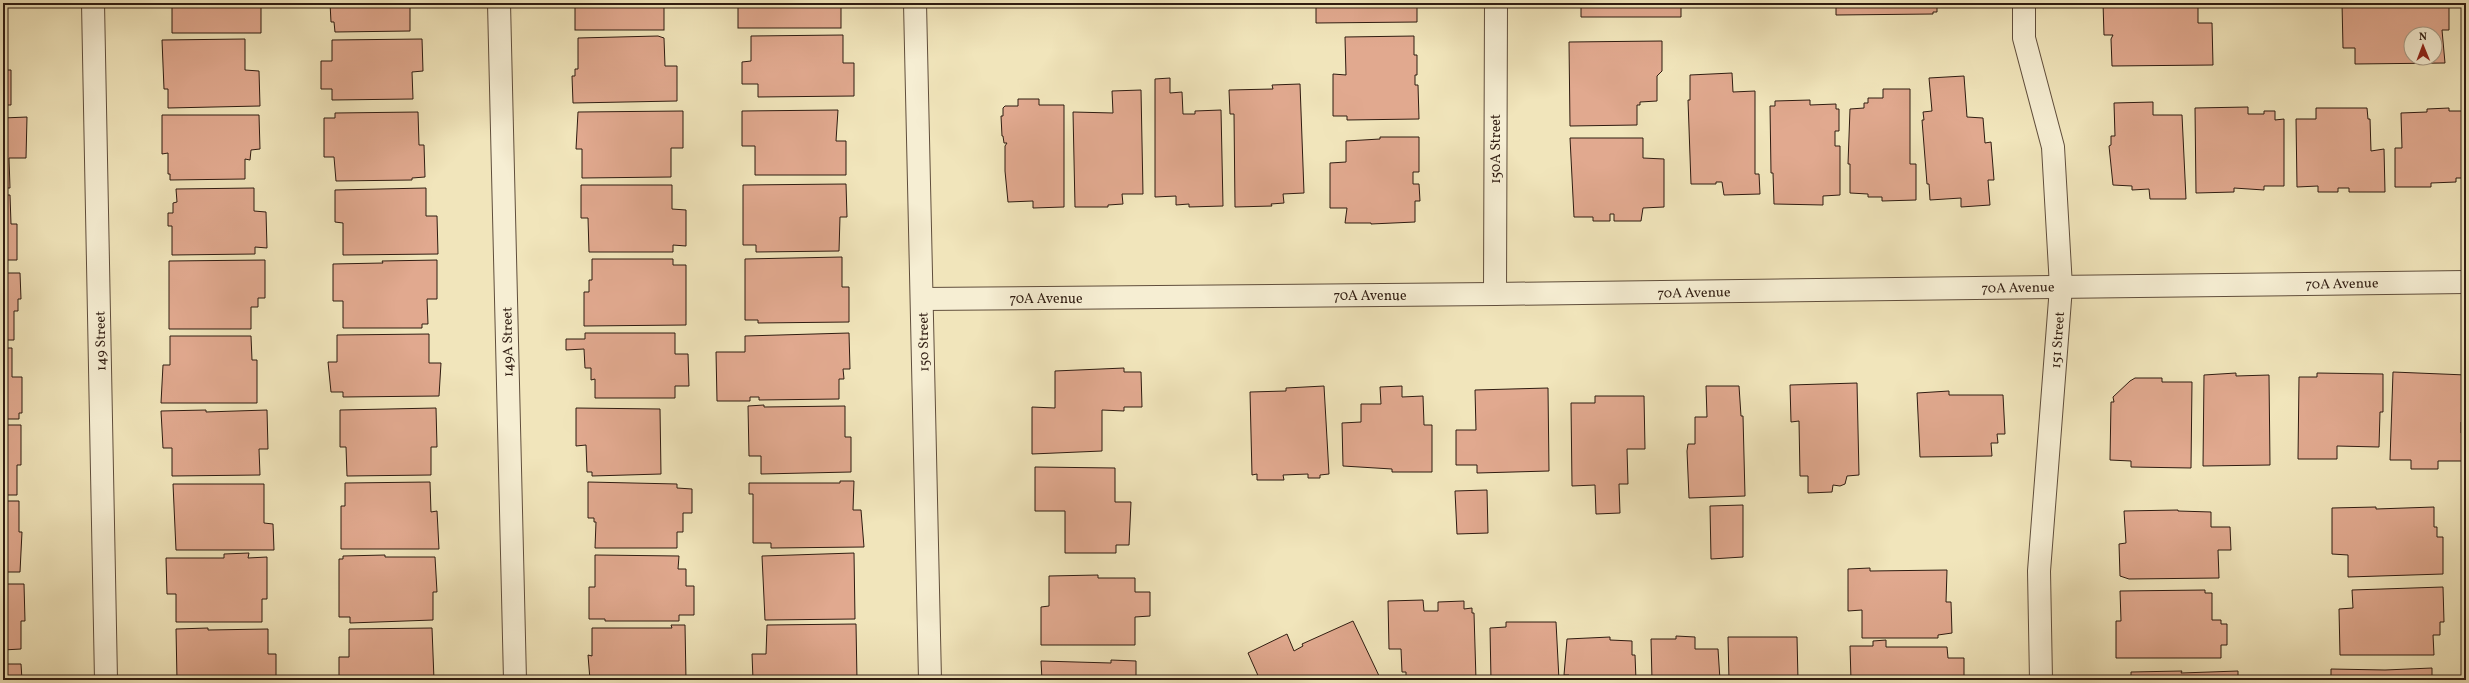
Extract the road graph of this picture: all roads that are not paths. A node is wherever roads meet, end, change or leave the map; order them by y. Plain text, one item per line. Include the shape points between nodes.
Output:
1 (93, 3) edge
2 (499, 3) edge
3 (915, 3) edge
4 (1496, 3) edge
5 (2024, 3) edge
6 (2466, 282) edge
7 (2061, 287) junction
8 (1495, 294) junction
9 (922, 298) junction
10 (106, 680) edge
11 (514, 680) edge
12 (930, 680) edge
13 (2041, 680) edge

1 - 10 street, 149 Street
2 - 11 street, 149A Street
3 - 9 street, 150 Street
4 - 8 street, 150A Street
5 - 7 street, 151 Street via 2024,38 2053,147
6 - 7 street, 70A Avenue
7 - 8 street, 70A Avenue
7 - 13 street, 151 Street via 2039,571
8 - 9 street, 70A Avenue
9 - 12 street, 150 Street

